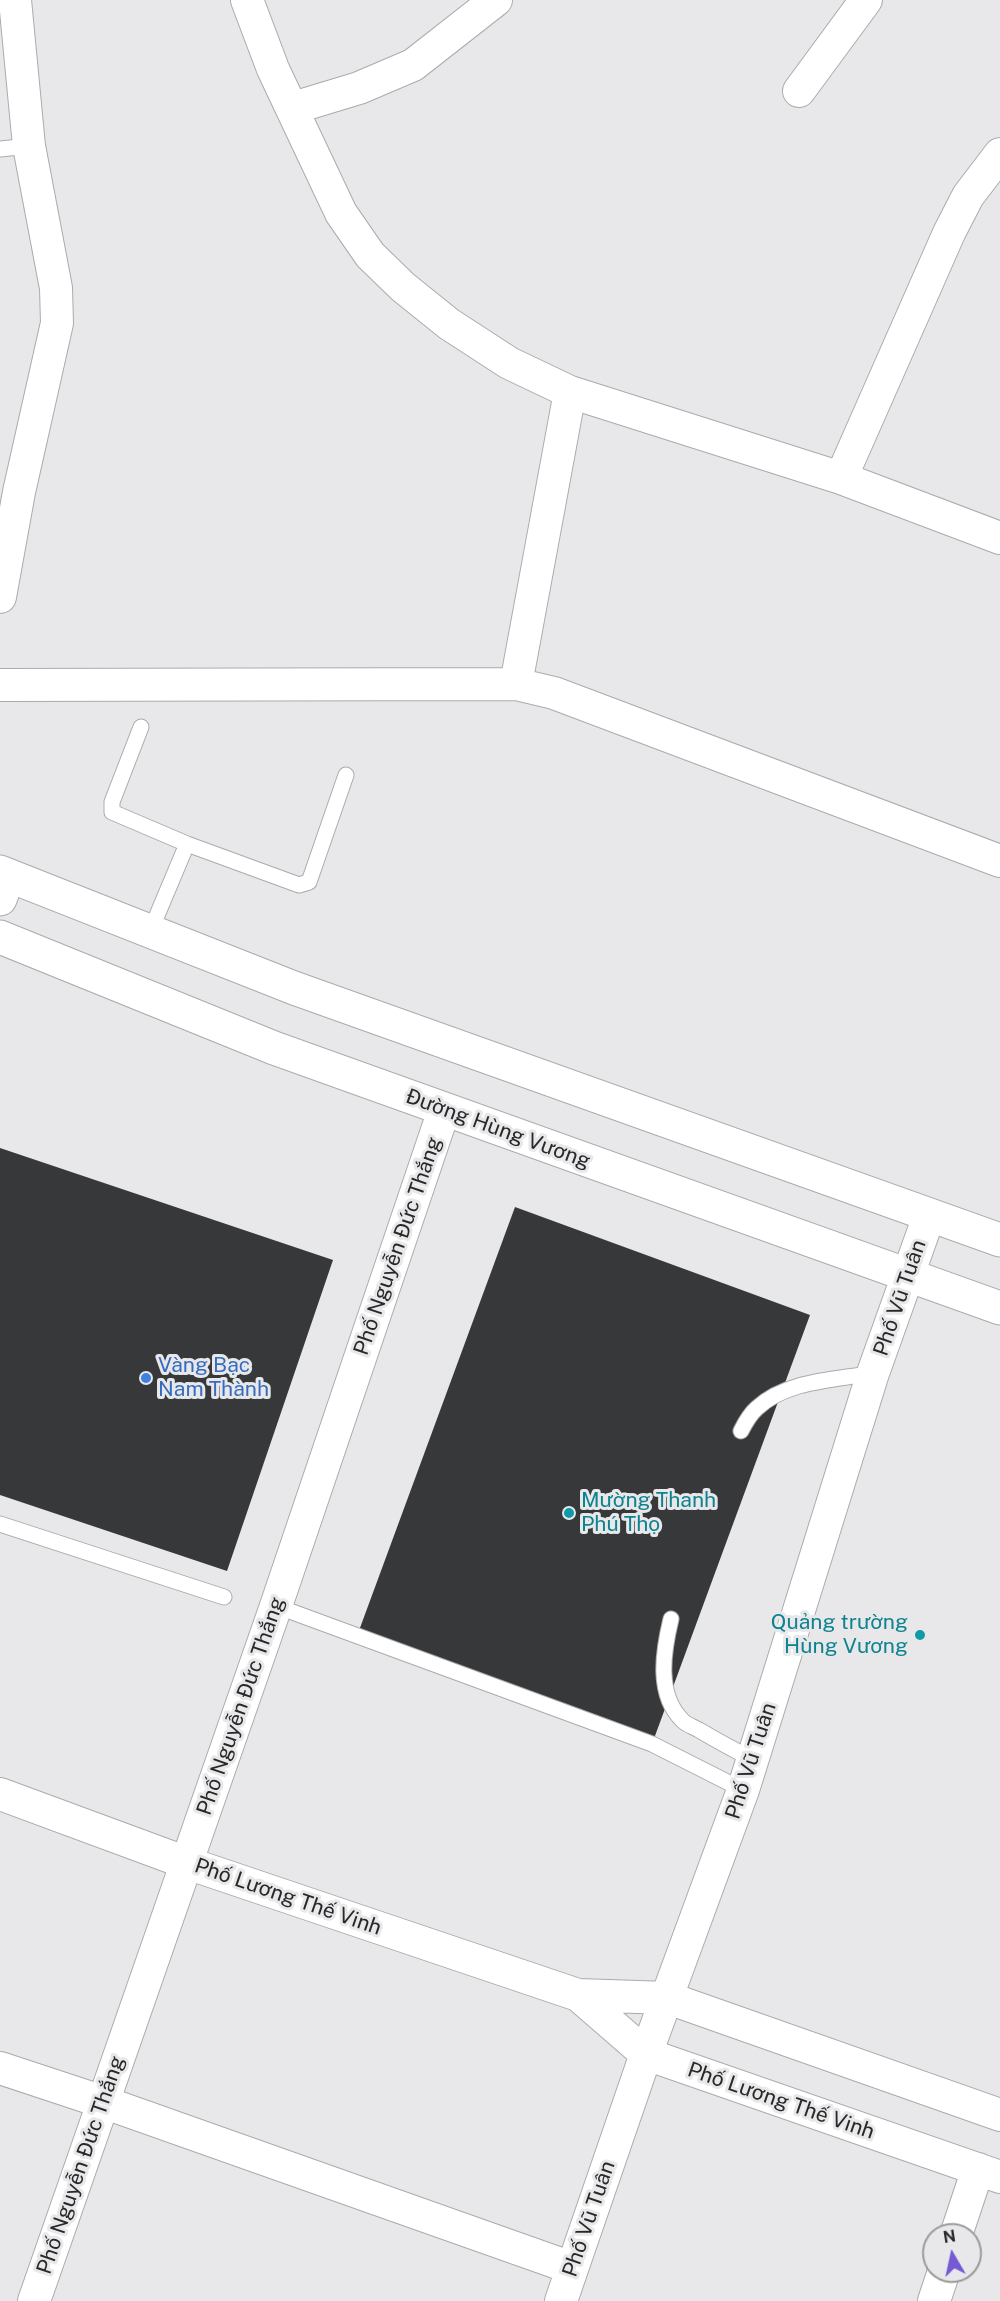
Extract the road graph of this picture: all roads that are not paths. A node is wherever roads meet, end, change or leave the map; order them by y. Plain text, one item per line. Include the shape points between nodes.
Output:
1 (15, 0) edge
2 (247, 0) edge
3 (496, 0) edge
4 (866, 0) edge
5 (799, 92) dead end
6 (293, 108) junction
7 (14, 147) edge
8 (1000, 154) edge
9 (570, 392) junction
10 (842, 478) junction
11 (10, 489) edge
12 (1000, 538) edge
13 (0, 597) edge
14 (516, 684) junction
15 (0, 685) edge
16 (141, 727) dead end
17 (346, 775) dead end
18 (187, 844) junction
19 (1000, 861) edge
20 (3, 883) edge
21 (150, 932) junction
22 (0, 937) edge
23 (444, 1110) junction
24 (929, 1216) junction
25 (1000, 1240) edge
26 (908, 1276) junction
27 (1000, 1308) edge
28 (873, 1373) junction
29 (741, 1431) dead end
30 (0, 1524) edge
31 (224, 1597) dead end
32 (276, 1606) junction
33 (672, 1620) dead end
34 (752, 1760) junction
35 (743, 1790) junction
36 (0, 1794) edge
37 (187, 1863) junction
38 (578, 1995) junction
39 (668, 1998) junction
40 (646, 2054) junction
41 (0, 2068) edge
42 (103, 2102) junction
43 (1000, 2115) edge
44 (989, 2173) edge
45 (962, 2223) edge
46 (572, 2268) junction
47 (940, 2283) edge
48 (34, 2301) edge
49 (561, 2301) edge
50 (934, 2301) edge

1 - 7 street
2 - 6 street via 273,69
3 - 6 street via 413,65 359,88
4 - 5 street
6 - 9 street via 341,213 370,255 448,324 509,363
7 - 11 street via 56,288 57,323
8 - 10 street via 968,195 949,233
9 - 10 street
9 - 14 street
10 - 12 street
11 - 13 street
14 - 15 street
14 - 19 street via 554,693
16 - 18 lane via 112,802 112,812
17 - 18 lane via 309,882 298,885
18 - 21 lane
20 - 21 main road
21 - 24 main road via 294,988
22 - 23 main road, Đường Hùng Vương via 274,1048
23 - 26 main road, Đường Hùng Vương
23 - 32 street, Phố Nguyễn Đức Thắng
24 - 25 main road
24 - 26 street, Phố Vũ Tuân
26 - 27 main road, Đường Hùng Vương
26 - 28 street, Phố Vũ Tuân
28 - 29 lane via 782,1391 757,1407
28 - 34 street, Phố Vũ Tuân
30 - 31 lane
32 - 35 lane via 652,1744
32 - 37 street, Phố Nguyễn Đức Thắng
33 - 34 lane via 664,1661 669,1700 683,1721
34 - 35 street, Phố Vũ Tuân
35 - 39 street, Phố Vũ Tuân
36 - 37 street, Phố Lương Thế Vinh
37 - 38 street, Phố Lương Thế Vinh
37 - 42 street, Phố Nguyễn Đức Thắng
38 - 39 street, Phố Lương Thế Vinh
38 - 40 street, Phố Lương Thế Vinh
39 - 40 street, Phố Vũ Tuân
39 - 43 street, Phố Lương Thế Vinh
40 - 44 street, Phố Lương Thế Vinh
40 - 46 street, Phố Vũ Tuân
41 - 42 street
42 - 46 street
42 - 48 street, Phố Nguyễn Đức Thắng
44 - 45 street
46 - 49 street, Phố Vũ Tuân
47 - 50 street

